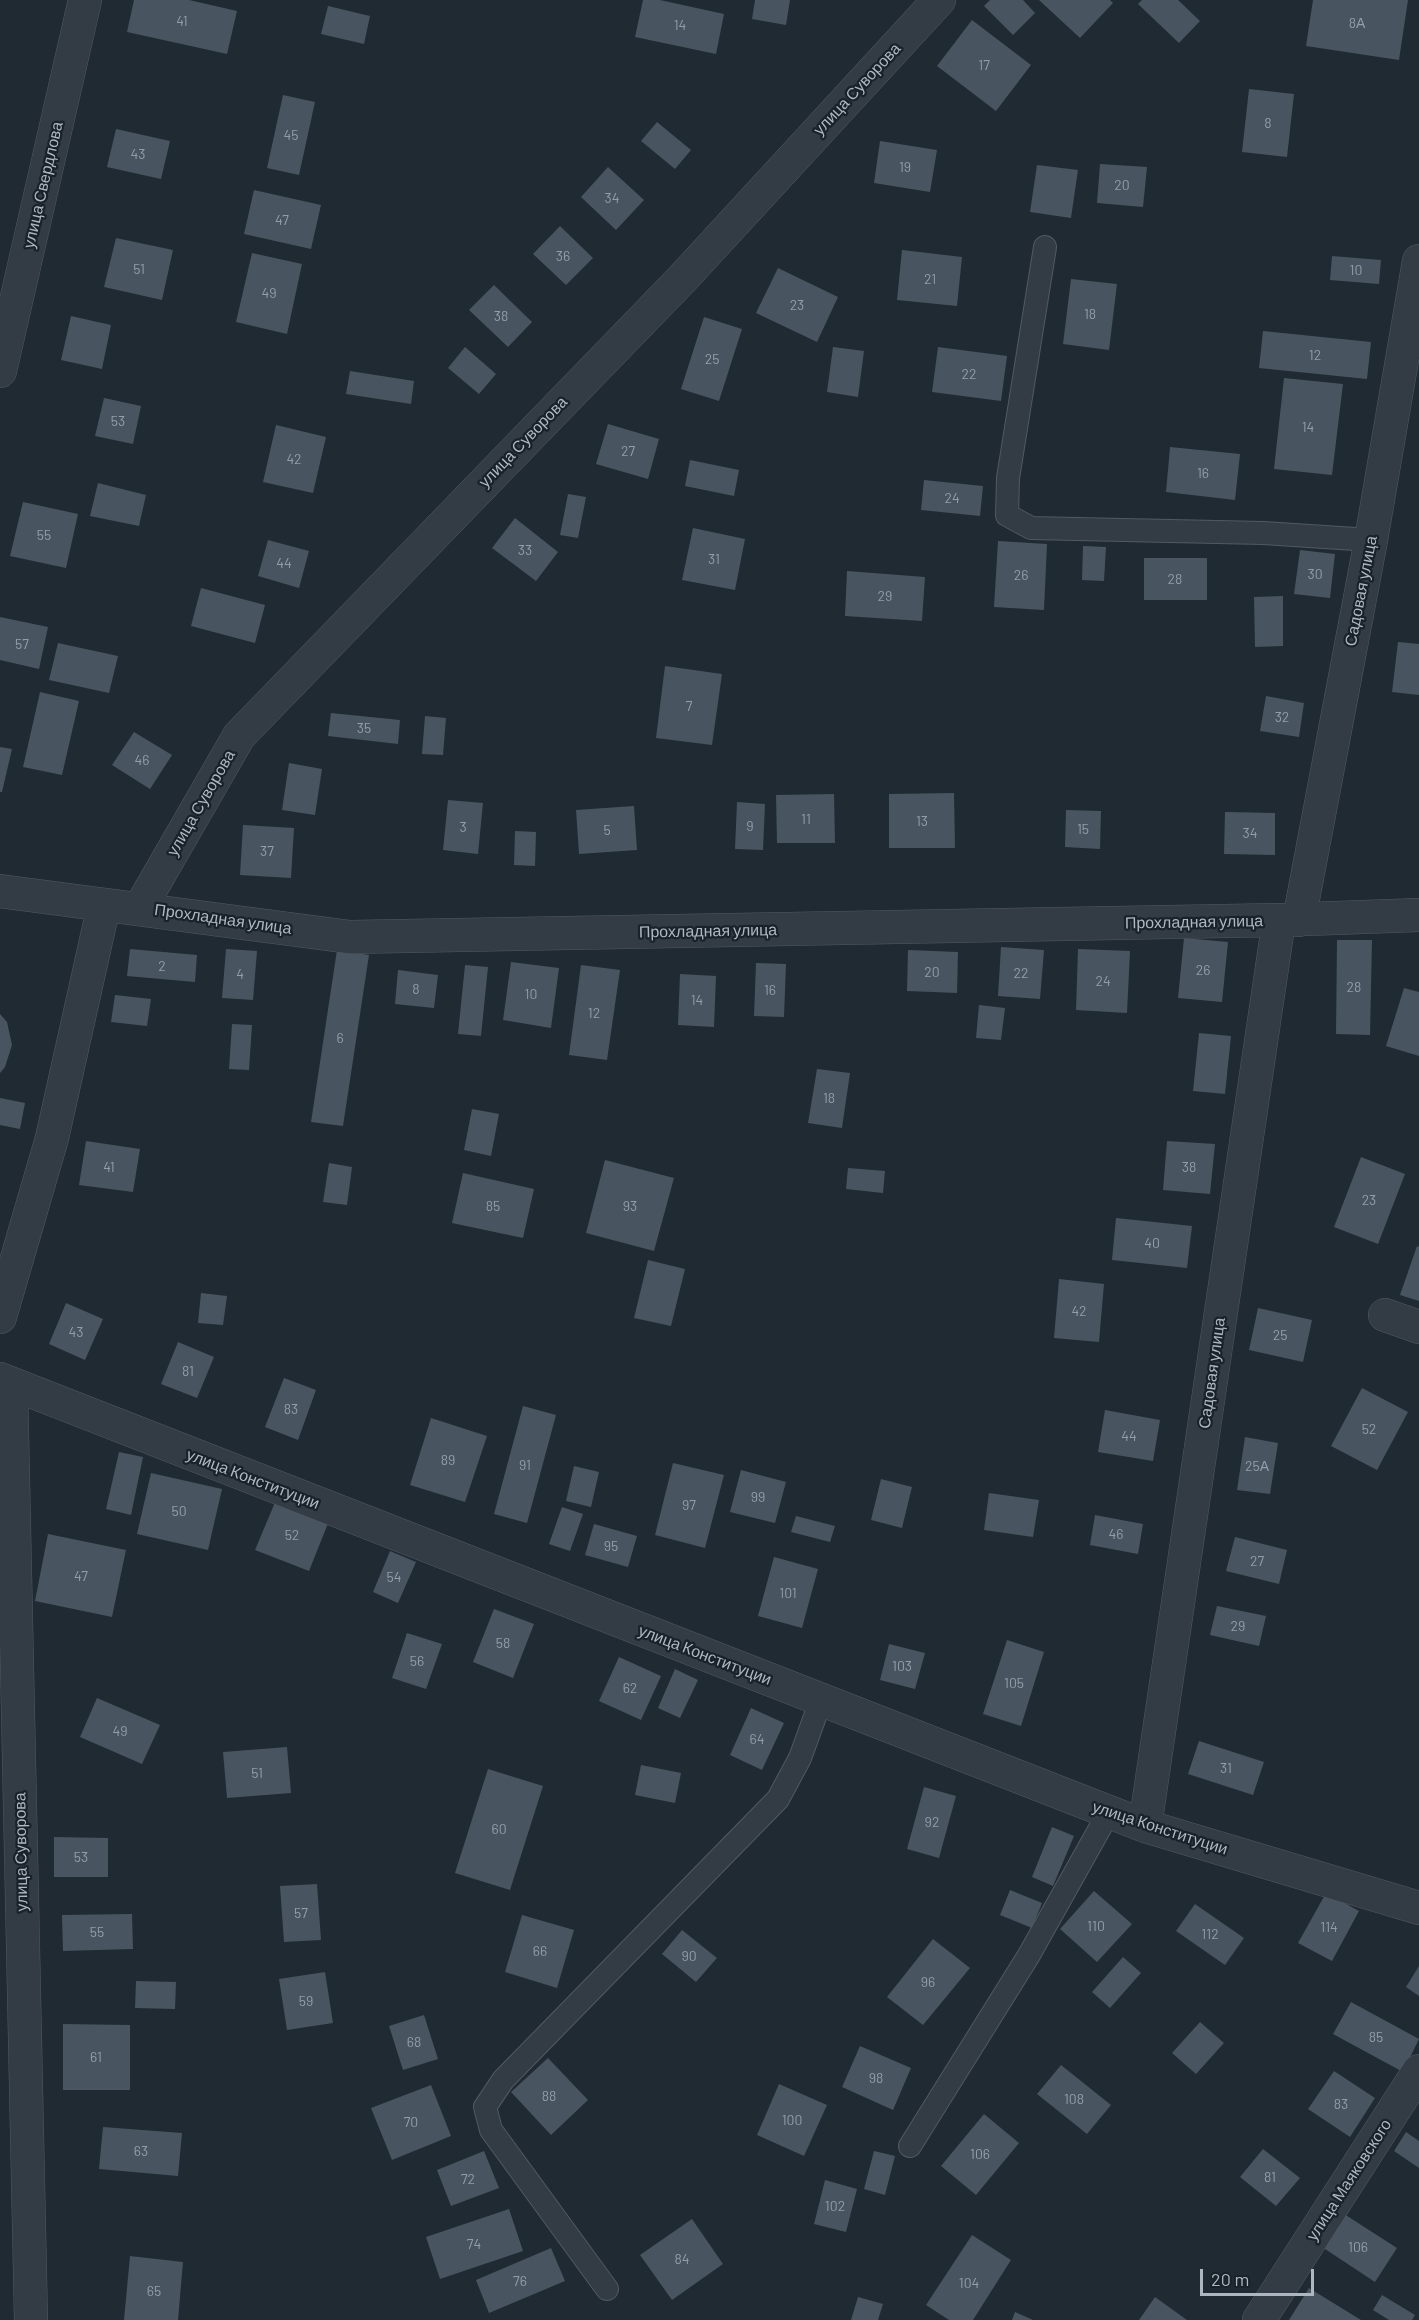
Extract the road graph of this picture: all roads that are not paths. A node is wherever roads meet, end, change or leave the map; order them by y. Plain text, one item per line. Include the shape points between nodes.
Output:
1 (85, 0) edge
2 (939, 0) edge
3 (1045, 247) dead end
4 (1419, 261) edge
5 (5, 330) edge
6 (0, 370) edge
7 (1371, 540) junction
8 (0, 891) edge
9 (104, 905) junction
10 (140, 908) junction
11 (1419, 915) edge
12 (1289, 920) junction
13 (1385, 1315) dead end
14 (0, 1317) edge
15 (1419, 1327) edge
16 (6, 1382) edge
17 (821, 1700) junction
18 (1109, 1812) junction
19 (1145, 1826) junction
20 (1419, 1908) edge
21 (1419, 2071) edge
22 (910, 2146) dead end
23 (607, 2289) dead end
24 (31, 2320) edge
25 (1259, 2320) edge

1 - 5 street, улица Свердлова
2 - 10 street, улица Суворова via 683,278 239,736
3 - 7 lane via 1008,478 1007,515 1031,528 1263,533
4 - 7 street, Садовая улица
5 - 6 street, улица Свердлова
7 - 12 street, Садовая улица
8 - 9 street, Прохладная улица
9 - 10 street, Прохладная улица
9 - 14 street via 52,1138
10 - 12 street, Прохладная улица via 350,937
11 - 12 street, Прохладная улица
12 - 19 street, Садовая улица
13 - 15 street
16 - 17 street, улица Конституции
16 - 24 street, улица Суворова
17 - 18 street, улица Конституции
17 - 23 lane via 800,1758 778,1799 503,2080 485,2107 491,2130
18 - 19 street, улица Конституции
18 - 22 lane via 1029,1954
19 - 20 street, улица Конституции
21 - 25 street, улица Маяковского

